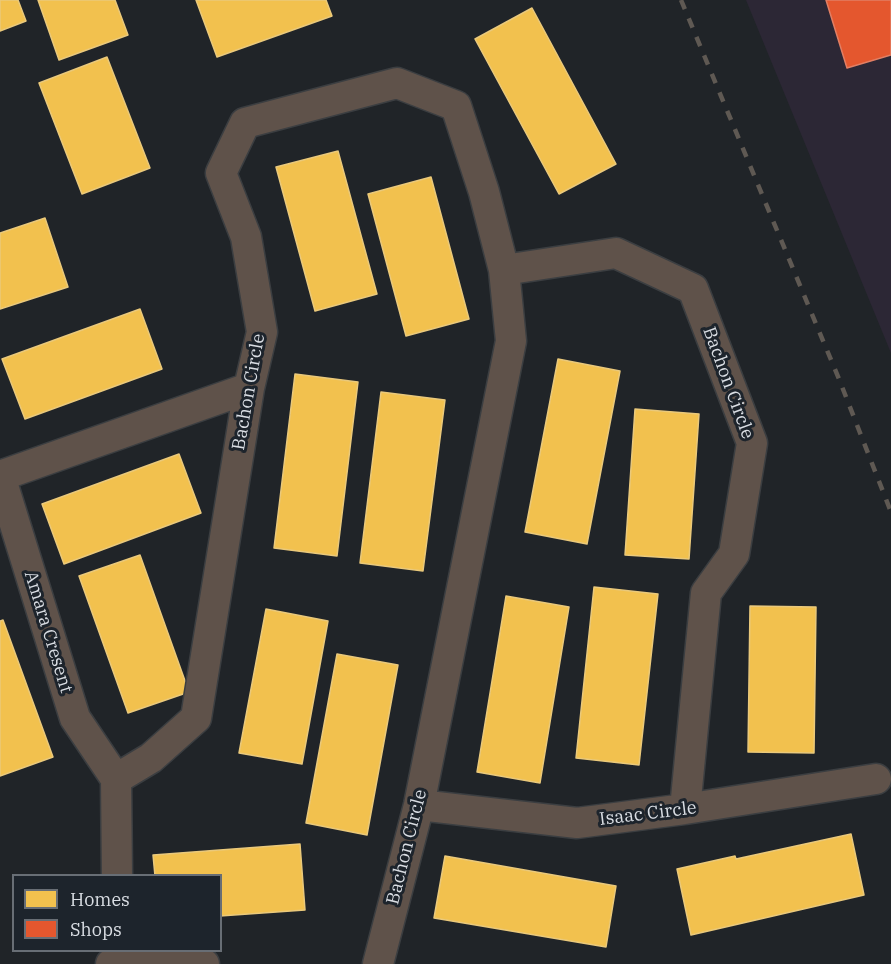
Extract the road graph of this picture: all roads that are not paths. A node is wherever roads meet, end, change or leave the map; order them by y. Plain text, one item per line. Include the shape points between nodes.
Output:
1 (504, 270) junction
2 (249, 388) junction
3 (0, 476) edge
4 (116, 779) junction
5 (876, 779) dead end
6 (419, 805) junction
7 (685, 809) junction
8 (117, 874) edge
9 (116, 959) edge
10 (204, 964) edge
11 (378, 964) edge

1 - 2 street, Bachon Circle via 456,106 397,83 246,123 221,173 246,237 262,332
1 - 6 street, Bachon Circle via 511,341
1 - 7 street, Bachon Circle via 616,253 693,289 752,443 734,554 706,593
2 - 3 street, Amara Cresent
2 - 4 street, Bachon Circle via 196,718 151,758
3 - 4 street, Amara Cresent via 75,718
4 - 8 street
5 - 7 street, Isaac Circle
6 - 7 street, Isaac Circle via 577,823
6 - 11 street, Bachon Circle
9 - 10 street

